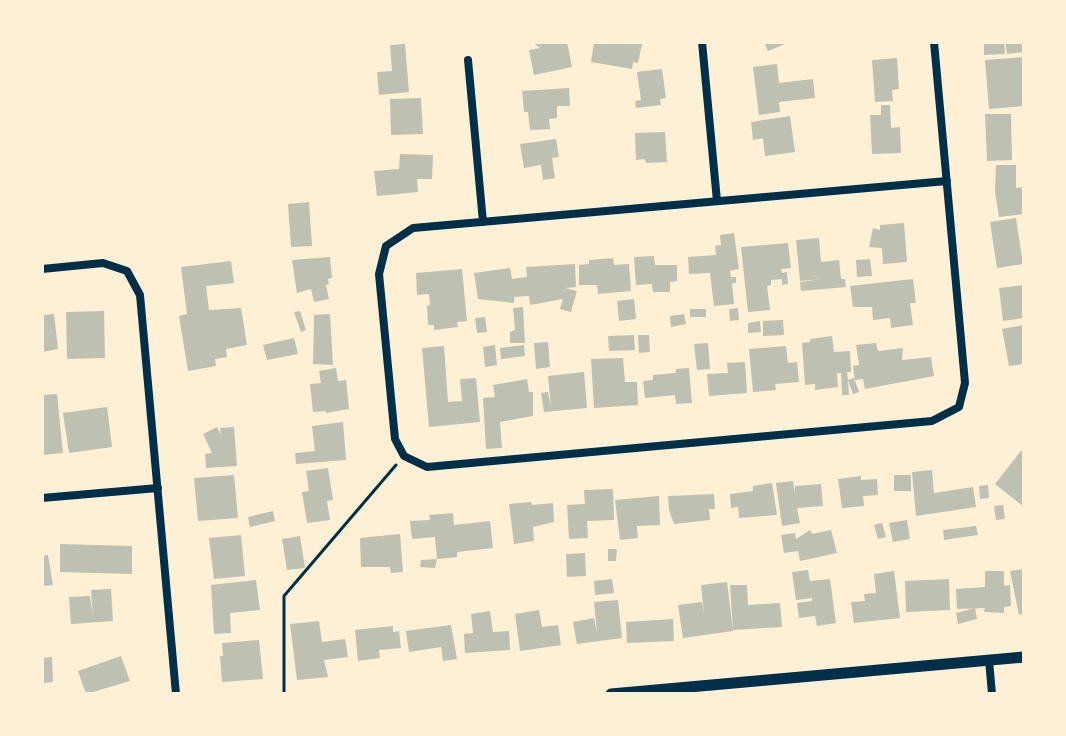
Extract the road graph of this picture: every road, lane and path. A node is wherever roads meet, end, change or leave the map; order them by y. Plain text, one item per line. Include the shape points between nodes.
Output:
1 (702, 42) edge
2 (934, 42) edge
3 (468, 60) dead end
4 (947, 181) junction
5 (717, 201) junction
6 (483, 222) junction
7 (42, 269) edge
8 (404, 456) junction
9 (158, 488) junction
10 (42, 498) edge
11 (1024, 657) edge
12 (989, 660) junction
13 (176, 694) edge
14 (284, 694) edge
15 (611, 694) edge
16 (992, 694) edge

1 - 5 street
2 - 4 street
3 - 6 street
4 - 5 street
4 - 8 street via 965,383 959,407 932,421 427,467
5 - 6 street
6 - 8 street via 413,228 386,246 379,274 395,439
7 - 9 street via 103,263 127,271 140,295
8 - 14 path via 284,596
9 - 10 street
9 - 13 street
11 - 12 street
12 - 15 street
12 - 16 street

